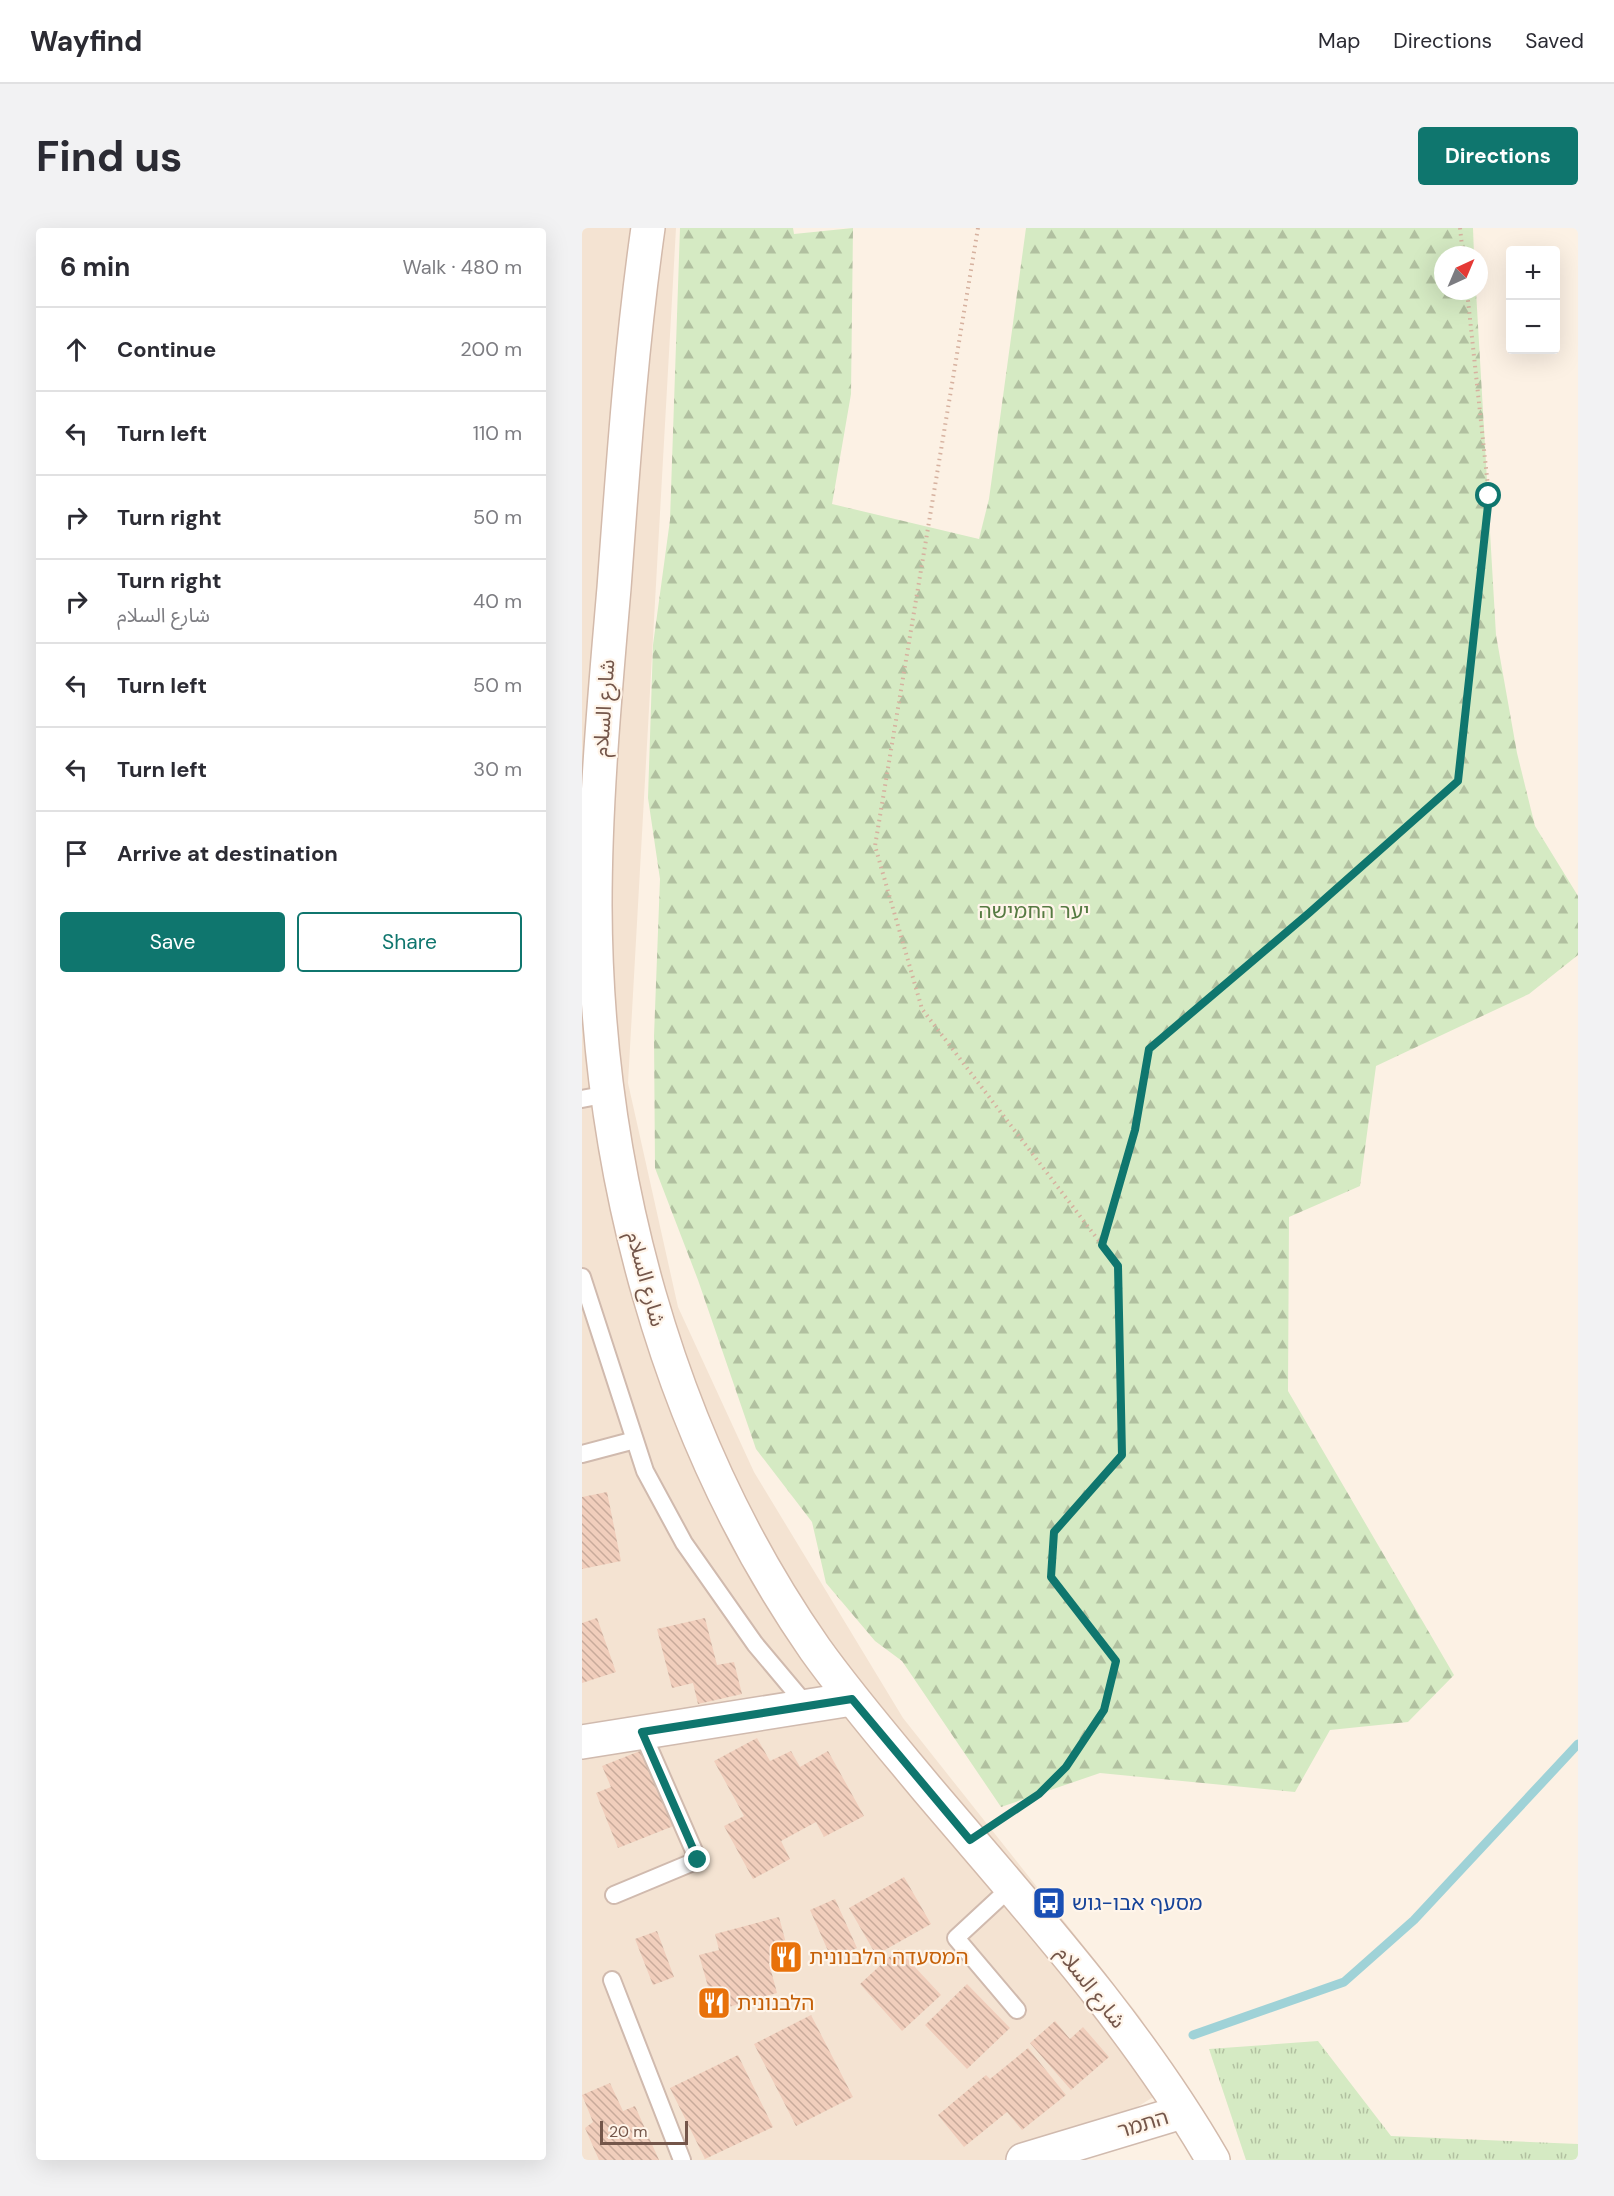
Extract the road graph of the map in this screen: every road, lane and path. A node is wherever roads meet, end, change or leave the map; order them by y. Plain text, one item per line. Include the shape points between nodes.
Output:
1 (648, 228) edge
2 (978, 228) edge
3 (1460, 228) edge
4 (1462, 246) edge
5 (1468, 300) edge
6 (591, 775) edge
7 (589, 923) edge
8 (595, 1097) edge
9 (1102, 1245) junction
10 (582, 1277) edge
11 (635, 1440) junction
12 (582, 1454) edge
13 (852, 1699) junction
14 (807, 1706) junction
15 (642, 1732) junction
16 (582, 1742) edge
17 (970, 1840) junction
18 (1010, 1888) junction
19 (614, 1895) dead end
20 (612, 1980) dead end
21 (1017, 2010) dead end
22 (1182, 2112) junction
23 (682, 2160) edge
24 (1023, 2160) edge
25 (1213, 2160) edge

1 - 6 main road, شارع السلام
2 - 9 path via 875,846 922,1009
3 - 4 path
5 - 9 path via 1489,496 1458,781 1149,1049 1135,1130
6 - 7 main road, شارع السلام
7 - 8 main road, شارع السلام via 599,1005
8 - 13 main road, شارع السلام via 626,1195 655,1315 707,1459 766,1573
9 - 17 path via 1118,1266 1122,1455 1054,1532 1051,1577 1116,1661 1104,1710 1066,1767 1039,1794
10 - 11 lane
11 - 12 lane
11 - 14 lane via 645,1472 684,1542 755,1644
13 - 14 main road
13 - 17 main road, شارع السلام
14 - 15 main road
15 - 16 main road
15 - 19 lane via 698,1860
17 - 18 main road, شارع السلام
18 - 21 lane via 956,1938
18 - 22 main road, شارع السلام via 1134,2041
20 - 23 lane
22 - 24 main road, התמר
22 - 25 main road, شارع السلام

